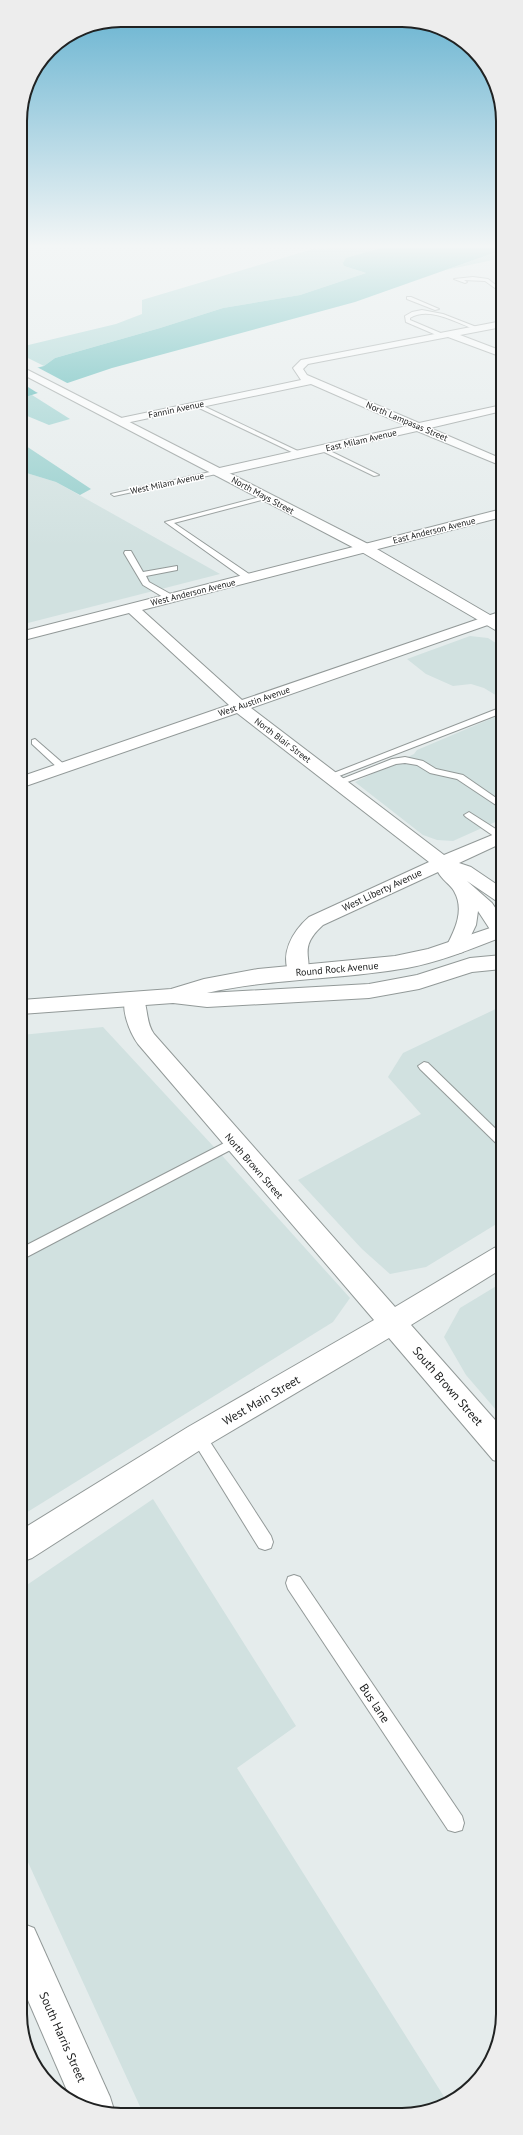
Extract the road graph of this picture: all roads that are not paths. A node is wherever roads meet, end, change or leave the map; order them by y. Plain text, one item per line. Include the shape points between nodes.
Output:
1 (377, 348) edge
2 (484, 348) edge
3 (496, 352) edge
4 (27, 374) edge
5 (312, 381) junction
6 (197, 405) junction
7 (496, 409) edge
8 (121, 421) junction
9 (421, 427) junction
10 (322, 449) junction
11 (300, 454) junction
12 (496, 460) edge
13 (219, 472) junction
14 (376, 475) dead end
15 (114, 494) dead end
16 (267, 497) junction
17 (496, 515) edge
18 (365, 548) junction
19 (128, 553) dead end
20 (174, 568) dead end
21 (141, 575) junction
22 (249, 578) junction
23 (171, 598) junction
24 (132, 608) junction
25 (496, 620) edge
26 (496, 622) edge
27 (27, 635) edge
28 (238, 706) junction
29 (496, 712) edge
30 (35, 742) dead end
31 (63, 768) junction
32 (335, 779) junction
33 (27, 781) edge
34 (496, 802) edge
35 (469, 815) dead end
36 (496, 832) edge
37 (496, 839) edge
38 (442, 863) junction
39 (463, 889) junction
40 (496, 892) edge
41 (496, 921) edge
42 (496, 930) edge
43 (456, 947) junction
44 (496, 962) edge
45 (298, 972) junction
46 (173, 996) junction
47 (134, 999) junction
48 (27, 1007) edge
49 (424, 1066) dead end
50 (496, 1136) edge
51 (234, 1143) junction
52 (27, 1251) edge
53 (496, 1259) edge
54 (393, 1322) junction
55 (198, 1436) junction
56 (496, 1442) edge
57 (266, 1542) dead end
58 (27, 1543) edge
59 (294, 1583) dead end
60 (455, 1823) dead end
61 (27, 1955) edge
62 (93, 2103) edge

1 - 5 street via 305,362 299,366 298,371
2 - 3 street
4 - 8 street, North Mays Street
5 - 6 street, Fannin Avenue
5 - 9 street, North Lampasas Street
6 - 8 street, Fannin Avenue
6 - 11 lane
7 - 9 street, East Milam Avenue
8 - 13 street, North Mays Street
9 - 10 street, East Milam Avenue
9 - 12 street, North Lampasas Street
10 - 11 street, East Milam Avenue
10 - 14 lane
11 - 13 street, East Milam Avenue
13 - 15 lane, West Milam Avenue
13 - 16 street, North Mays Street
16 - 18 street, North Mays Street
16 - 22 lane via 168,522
17 - 18 street, East Anderson Avenue
18 - 22 street, West Anderson Avenue
18 - 25 street, North Mays Street
19 - 21 lane
20 - 21 lane
21 - 23 lane via 146,583
22 - 23 street, West Anderson Avenue
23 - 24 street, West Anderson Avenue
24 - 27 street, West Anderson Avenue
24 - 28 street, North Blair Street
26 - 28 street, West Austin Avenue
28 - 31 street, West Austin Avenue
28 - 32 street, North Blair Street
29 - 32 lane
30 - 31 lane
31 - 33 street, West Austin Avenue
32 - 34 lane via 405,760 420,763 433,771 460,777
32 - 38 street, North Blair Street
35 - 36 lane
37 - 38 street, West Liberty Avenue
38 - 39 street, North Blair Street via 449,876
38 - 40 street, North Blair Street via 464,871
38 - 45 street, West Liberty Avenue via 316,921 306,929 298,941
39 - 41 street, North Blair Street via 486,907
39 - 43 street via 470,912
42 - 43 street, Round Rock Avenue
43 - 45 street, Round Rock Avenue via 395,963
44 - 46 street, Round Rock Avenue via 470,964 419,982 369,991 207,1000
45 - 46 street, Round Rock Avenue via 205,984
46 - 47 street, Round Rock Avenue
47 - 48 street, Round Rock Avenue
47 - 51 street, North Brown Street via 139,1029
49 - 50 lane
51 - 52 lane
51 - 54 street, North Brown Street
53 - 54 street, West Main Street
54 - 55 street, West Main Street
54 - 56 street, South Brown Street
55 - 57 lane
55 - 58 street, West Main Street
59 - 60 lane, Bus lane
61 - 62 street, South Harris Street

